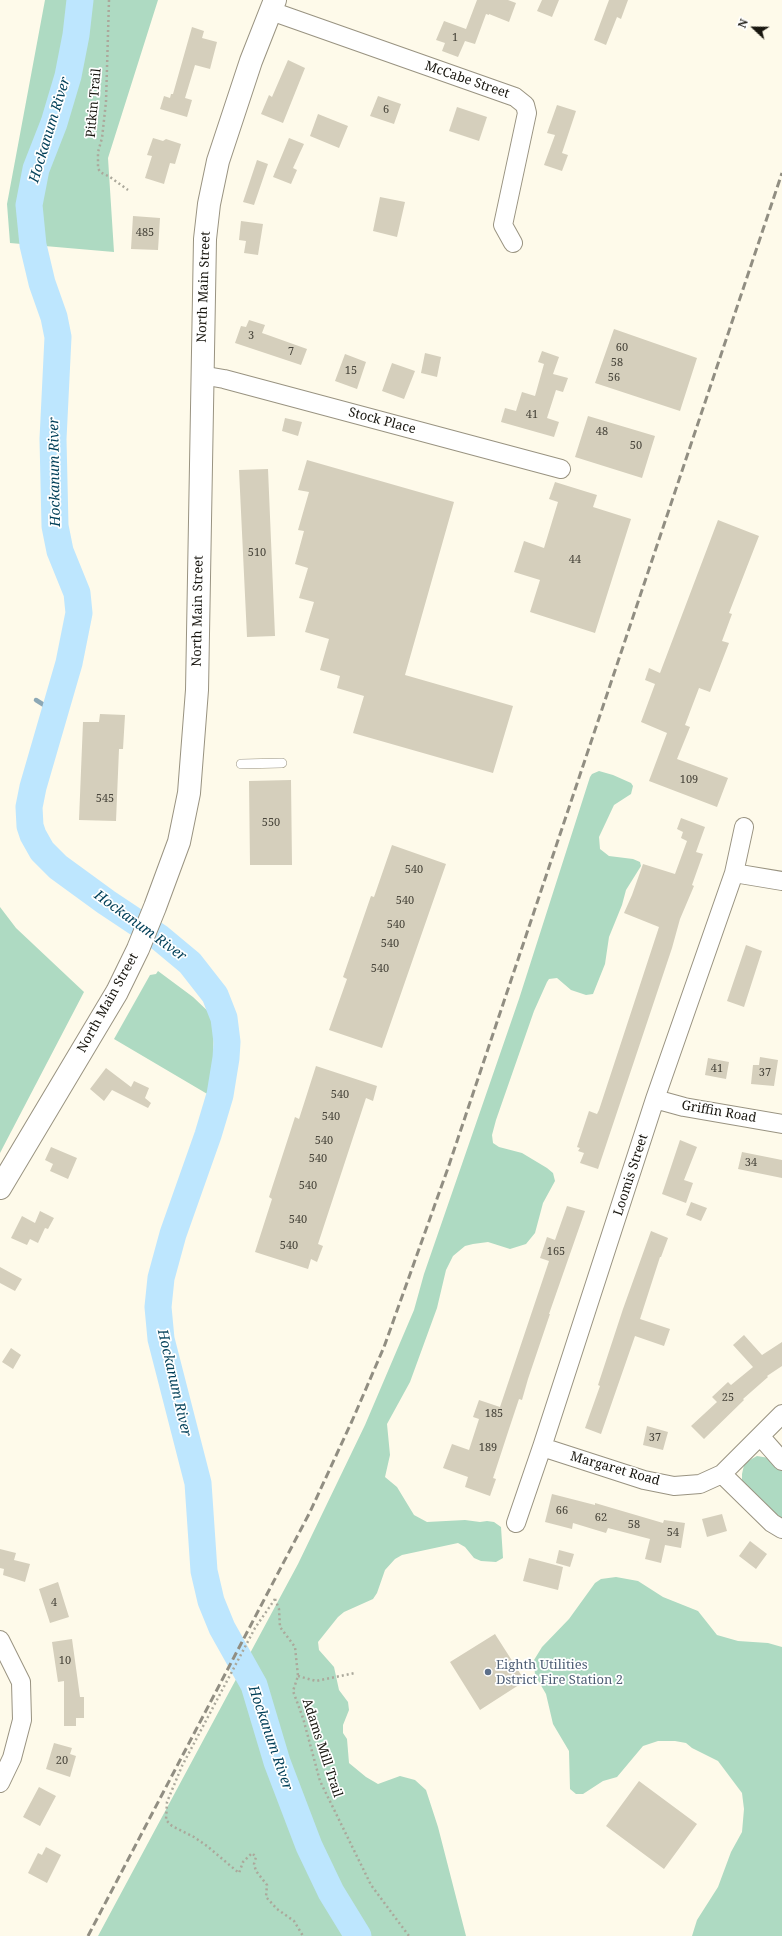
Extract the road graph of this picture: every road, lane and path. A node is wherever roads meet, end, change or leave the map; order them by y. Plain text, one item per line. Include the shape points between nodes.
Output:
1 (109, 0) edge
2 (273, 5) edge
3 (128, 190) dead end
4 (513, 243) dead end
5 (201, 375) junction
6 (561, 469) dead end
7 (282, 763) dead end
8 (242, 764) dead end
9 (744, 827) dead end
10 (734, 873) junction
11 (782, 881) edge
12 (656, 1099) junction
13 (782, 1124) edge
14 (0, 1188) edge
15 (782, 1414) edge
16 (760, 1436) junction
17 (542, 1447) junction
18 (782, 1461) edge
19 (722, 1474) junction
20 (516, 1523) dead end
21 (782, 1529) edge
22 (0, 1640) edge
23 (355, 1673) dead end
24 (298, 1676) junction
25 (0, 1783) edge
26 (303, 1936) edge
27 (409, 1936) edge

1 - 3 path, Pitkin Trail via 106,102 98,168 100,172
2 - 4 street, McCabe Street via 515,97 525,105 527,112 503,225
2 - 5 main road, North Main Street via 231,119 218,161 209,204 205,239
5 - 6 street, Stock Place
5 - 14 main road, North Main Street via 197,690 189,793 179,842 138,949 117,992
7 - 8 lane
9 - 10 street, Loomis Street
10 - 11 street
10 - 12 street, Loomis Street
12 - 13 street, Griffin Road via 684,1107
12 - 17 street, Loomis Street
15 - 16 street, Margaret Road
16 - 18 street
16 - 19 street, Margaret Road
17 - 19 street, Margaret Road via 644,1480 674,1486 700,1484
17 - 20 street, Loomis Street
19 - 21 street via 772,1523
22 - 25 street via 21,1682 22,1720 12,1758
23 - 24 path via 316,1680
24 - 26 path, Adams Mill Trail via 295,1647 280,1627 279,1608 275,1599 255,1628 182,1766 167,1802 166,1820 203,1843 239,1873 243,1862 252,1853 256,1857 256,1871 268,1885 266,1896 276,1909 294,1921
24 - 27 path, Adams Mill Trail via 293,1691 320,1781 371,1885

